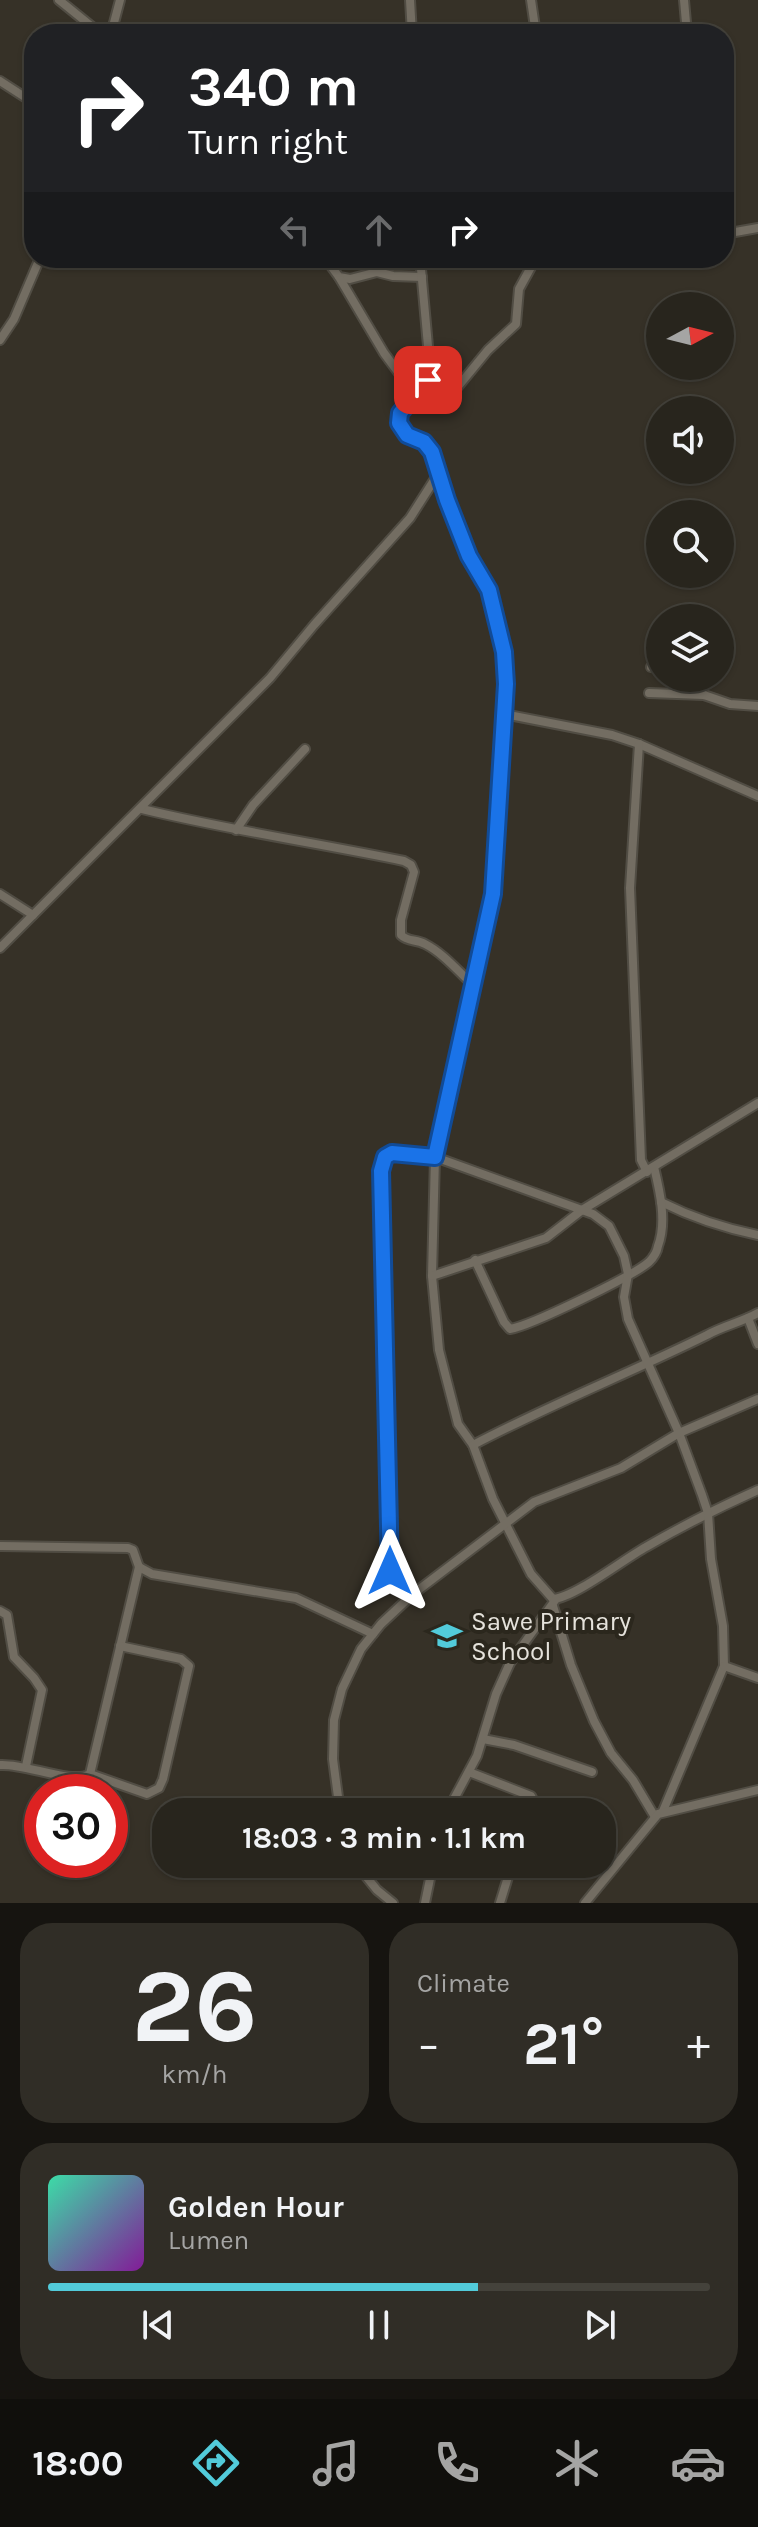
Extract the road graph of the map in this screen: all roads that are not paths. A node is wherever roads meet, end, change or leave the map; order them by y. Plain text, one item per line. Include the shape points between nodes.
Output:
1 (59, 0) edge
2 (120, 0) edge
3 (410, 0) edge
4 (531, 0) edge
5 (684, 0) edge
6 (89, 24) edge
7 (114, 24) edge
8 (411, 24) edge
9 (535, 24) edge
10 (686, 24) edge
11 (0, 81) edge
12 (24, 97) edge
13 (758, 228) edge
14 (734, 232) edge
15 (36, 268) edge
16 (332, 268) edge
17 (421, 268) edge
18 (531, 268) edge
19 (339, 277) junction
20 (422, 277) junction
21 (0, 340) edge
22 (426, 383) junction
23 (415, 395) junction
24 (439, 474) junction
25 (701, 692) edge
26 (649, 693) dead end
27 (704, 695) junction
28 (758, 706) edge
29 (504, 714) junction
30 (639, 744) junction
31 (305, 749) dead end
32 (758, 796) edge
33 (142, 809) junction
34 (236, 830) junction
35 (0, 894) edge
36 (33, 915) junction
37 (0, 948) edge
38 (472, 984) junction
39 (758, 1103) edge
40 (435, 1157) junction
41 (651, 1170) junction
42 (661, 1202) junction
43 (582, 1210) junction
44 (758, 1235) edge
45 (475, 1260) junction
46 (628, 1274) junction
47 (432, 1276) junction
48 (758, 1313) edge
49 (748, 1318) junction
50 (758, 1344) edge
51 (649, 1364) junction
52 (758, 1399) edge
53 (679, 1433) junction
54 (473, 1445) junction
55 (758, 1490) edge
56 (708, 1513) junction
57 (505, 1524) junction
58 (0, 1546) edge
59 (139, 1567) junction
60 (390, 1571) dead end
61 (554, 1603) junction
62 (0, 1611) edge
63 (373, 1634) junction
64 (120, 1646) junction
65 (724, 1666) junction
66 (758, 1678) edge
67 (483, 1739) junction
68 (0, 1765) edge
69 (26, 1766) junction
70 (469, 1772) junction
71 (592, 1772) dead end
72 (58, 1774) edge
73 (90, 1774) edge
74 (128, 1787) edge
75 (758, 1790) edge
76 (338, 1798) edge
77 (452, 1798) edge
78 (532, 1798) edge
79 (663, 1811) junction
80 (655, 1817) junction
81 (367, 1878) edge
82 (430, 1878) edge
83 (508, 1878) edge
84 (393, 1903) edge
85 (425, 1903) edge
86 (500, 1903) edge
87 (585, 1903) edge

1 - 6 street
2 - 7 street
3 - 8 street
4 - 9 street
5 - 10 street
11 - 12 street
13 - 14 street
15 - 21 street
16 - 19 street
17 - 20 street
18 - 22 street via 519,289 516,324 456,389 444,392
19 - 20 street via 377,272
19 - 23 street
20 - 22 street
22 - 23 street
23 - 24 street via 400,413 399,423 407,435 429,446
24 - 29 street via 494,607 504,652
24 - 33 street via 410,518 270,678
25 - 27 street
26 - 27 street
27 - 28 street
29 - 30 street
29 - 38 street via 493,894
30 - 32 street
30 - 41 street via 630,888 641,1160
31 - 34 street
33 - 34 street
33 - 36 street
34 - 38 street via 411,865 401,935 426,944
35 - 36 street
36 - 37 street
38 - 40 street
39 - 41 street
40 - 43 street
40 - 47 street
40 - 60 street via 392,1153 381,1171
41 - 42 street
41 - 43 street
42 - 44 street via 707,1223
42 - 46 street via 658,1248
43 - 45 street via 546,1238
43 - 46 street via 609,1226
45 - 46 street via 510,1329
45 - 47 street
46 - 51 street via 625,1307
47 - 54 street via 449,1394 458,1424
48 - 49 street
49 - 50 street
49 - 51 street
51 - 53 street
51 - 54 street
52 - 53 street
53 - 56 street
53 - 57 street via 638,1460 534,1502
54 - 57 street
55 - 56 street
56 - 61 street
56 - 65 street
57 - 61 street via 537,1584
57 - 63 street via 413,1594
58 - 59 street via 122,1547 133,1550
59 - 63 street via 152,1574 296,1598
59 - 64 street
61 - 67 street via 510,1663
61 - 80 street via 594,1721
62 - 69 street via 7,1615 14,1657 42,1690
63 - 76 street via 342,1689 334,1720
64 - 73 street
64 - 74 street via 181,1659 189,1666 159,1788 147,1794
65 - 66 street
65 - 79 street
67 - 70 street
67 - 71 street
68 - 69 street
69 - 72 street
70 - 77 street
70 - 78 street
75 - 79 street
79 - 80 street
80 - 87 street
81 - 84 street
82 - 85 street
83 - 86 street

